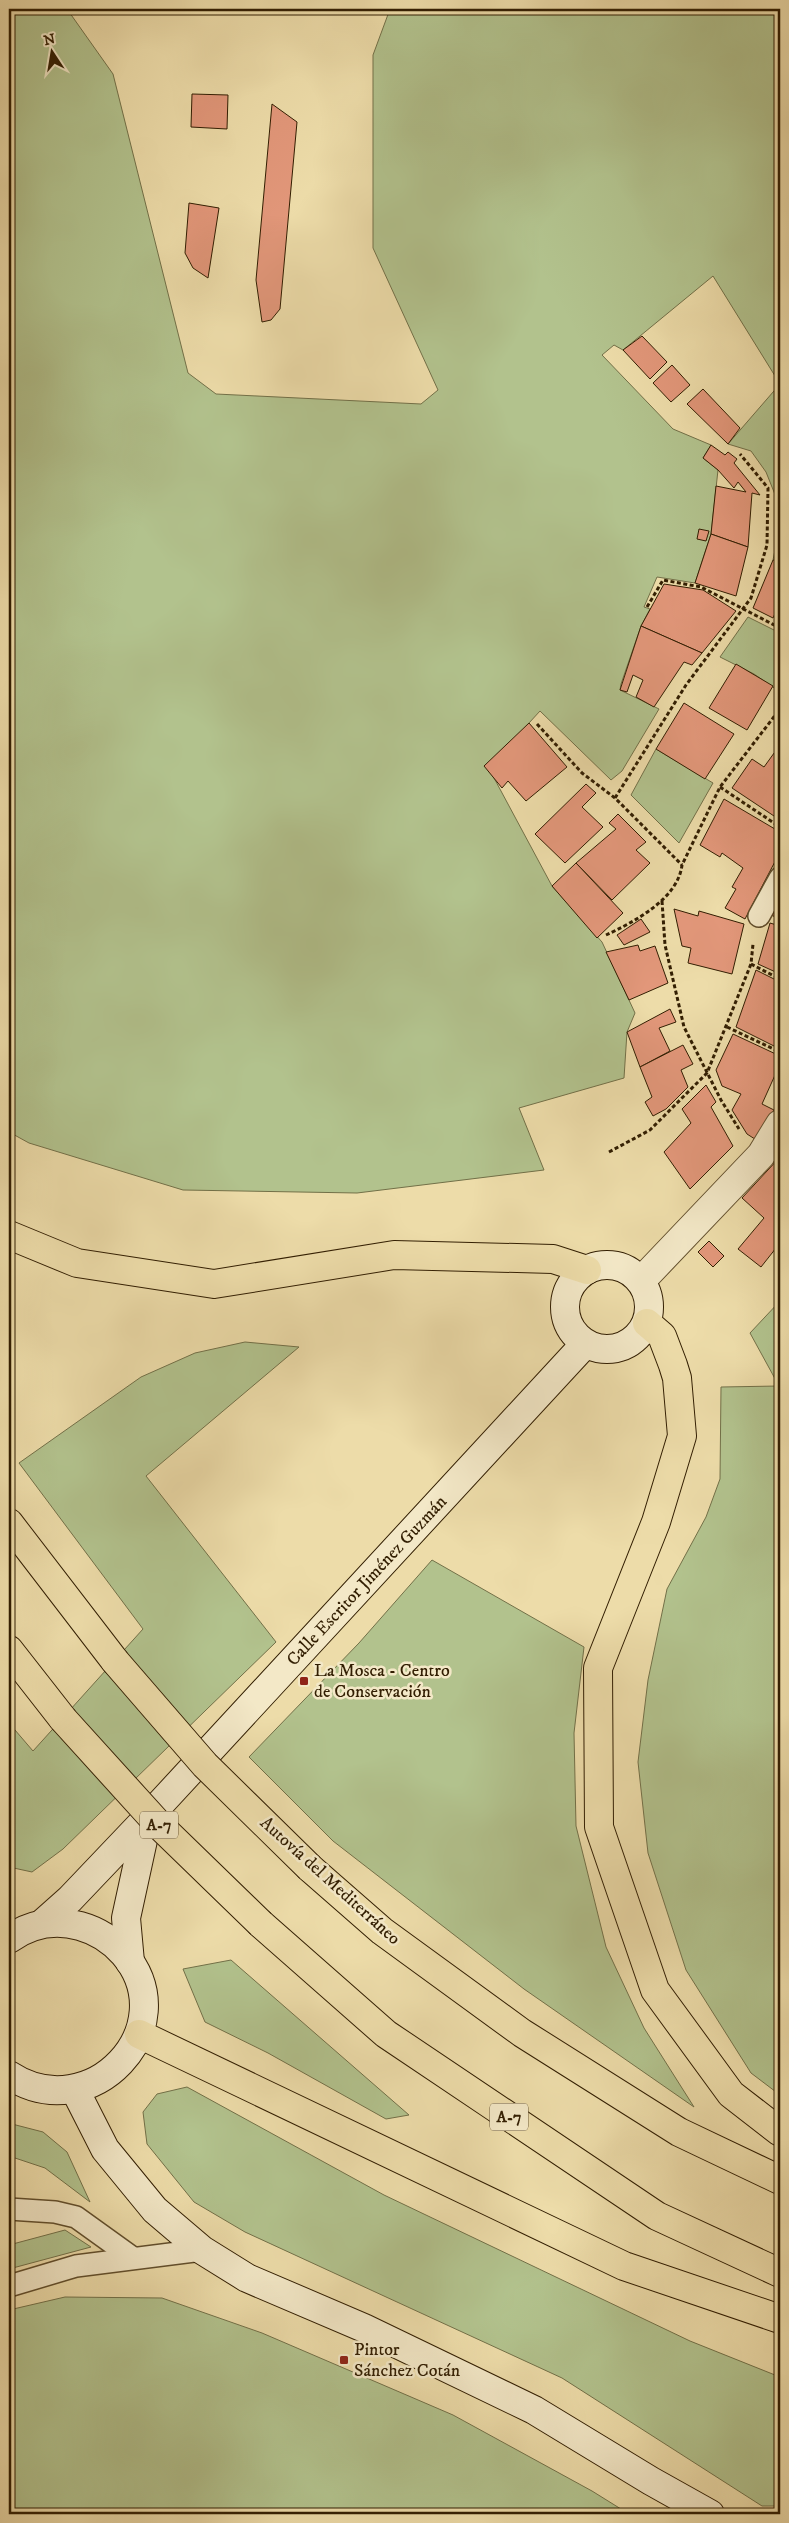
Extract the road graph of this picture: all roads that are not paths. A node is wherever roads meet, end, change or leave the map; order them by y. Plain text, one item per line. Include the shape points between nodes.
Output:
1 (780, 878) edge
2 (759, 916) dead end
3 (780, 1124) edge
4 (9, 1236) edge
5 (587, 1270) junction
6 (641, 1281) junction
7 (648, 1323) junction
8 (585, 1344) junction
9 (9, 1524) edge
10 (9, 1650) edge
11 (148, 1817) junction
12 (43, 1924) junction
13 (9, 1939) edge
14 (130, 1962) junction
15 (139, 2034) junction
16 (10, 2077) edge
17 (75, 2090) junction
18 (780, 2132) edge
19 (780, 2180) edge
20 (9, 2209) edge
21 (202, 2250) junction
22 (133, 2258) junction
23 (780, 2273) edge
24 (9, 2286) edge
25 (780, 2319) edge
26 (651, 2481) junction
27 (685, 2514) edge
28 (710, 2514) edge

1 - 2 lane
3 - 6 main road via 761,1155
4 - 5 highway via 77,1262 214,1284 394,1255 553,1259
5 - 6 main road via 610,1265 632,1272
5 - 8 main road via 575,1279 567,1292 564,1307 570,1328
6 - 7 main road via 648,1293
7 - 8 main road via 640,1336 614,1350 599,1350
7 - 18 highway via 662,1336 677,1378 682,1436 656,1522 598,1668 599,1827 655,1990 731,2094
8 - 11 main road, Calle Escritor Jiménez Guzmán
9 - 19 highway, Autovía del Mediterráneo, bridge via 115,1661 205,1765 310,1868 382,1931 522,2033 679,2132
10 - 23 highway, A-7, bridge via 63,1719 160,1826 261,1924 386,2034 648,2211
11 - 12 main road, Calle Escritor Jiménez Guzmán
11 - 14 main road via 126,1918
12 - 13 main road via 18,1932
12 - 14 main road via 69,1923 93,1929 114,1943
14 - 15 main road via 141,1985 143,2009
15 - 17 main road via 124,2060 102,2079
15 - 25 highway via 624,2266
16 - 17 main road via 31,2087
17 - 21 main road via 105,2149 155,2210
20 - 22 lane via 76,2217
21 - 22 lane
21 - 26 main road via 247,2278 364,2328 534,2410
22 - 24 lane via 76,2266
26 - 27 main road
26 - 28 main road

